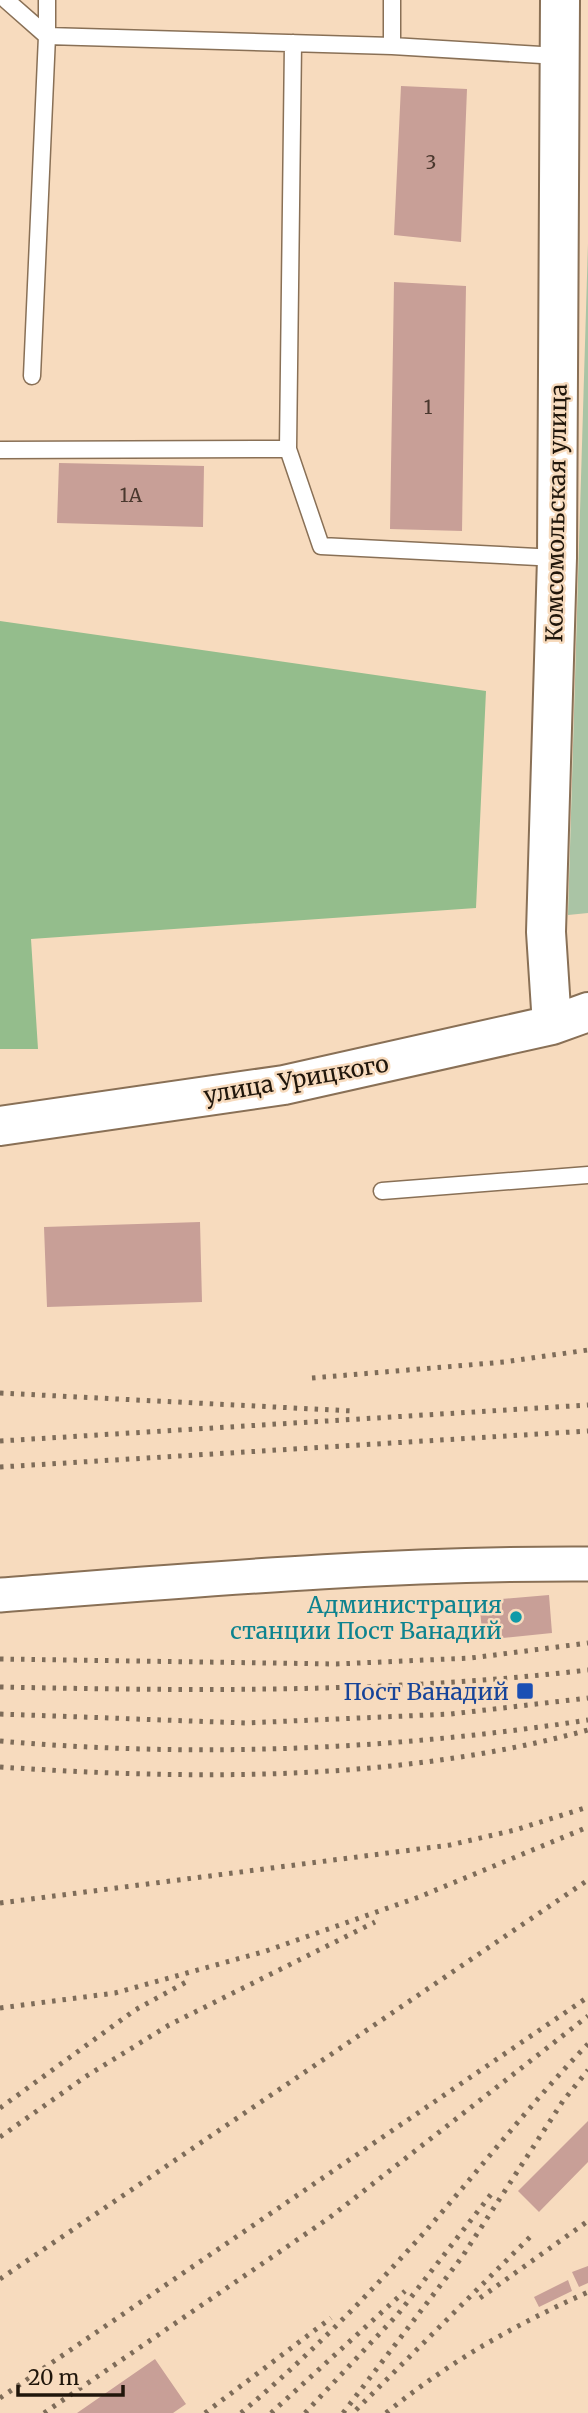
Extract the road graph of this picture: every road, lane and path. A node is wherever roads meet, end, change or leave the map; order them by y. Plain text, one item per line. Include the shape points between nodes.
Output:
1 (6, 0) edge
2 (47, 0) edge
3 (392, 0) edge
4 (560, 0) edge
5 (47, 36) junction
6 (293, 43) junction
7 (392, 46) junction
8 (558, 56) junction
9 (32, 376) dead end
10 (288, 449) junction
11 (0, 450) edge
12 (557, 558) junction
13 (588, 1012) edge
14 (552, 1025) junction
15 (0, 1126) edge
16 (588, 1175) edge
17 (382, 1191) dead end
18 (588, 1564) edge
19 (0, 1595) edge

1 - 5 lane
2 - 5 lane
3 - 7 lane
4 - 8 street, Комсомольская улица
5 - 6 lane
5 - 9 lane
6 - 7 lane
6 - 10 lane
7 - 8 lane
8 - 12 street, Комсомольская улица
10 - 11 lane
10 - 12 lane via 321,546
12 - 14 street, Комсомольская улица via 546,932
13 - 14 street, улица Урицкого
14 - 15 street, улица Урицкого via 284,1085
16 - 17 lane
18 - 19 street via 473,1563 295,1571

